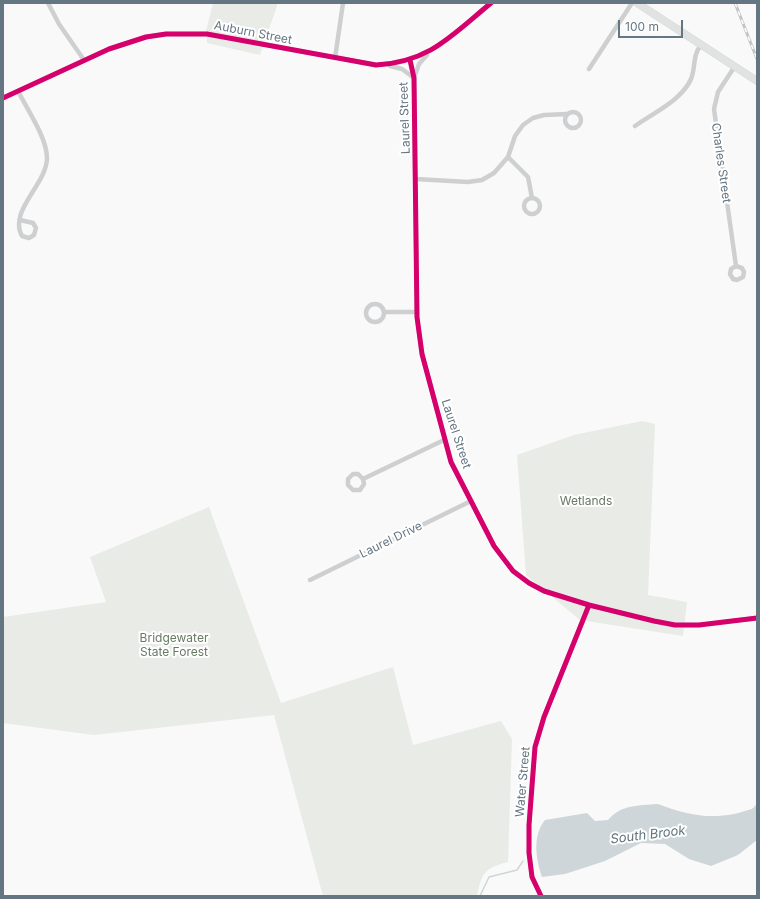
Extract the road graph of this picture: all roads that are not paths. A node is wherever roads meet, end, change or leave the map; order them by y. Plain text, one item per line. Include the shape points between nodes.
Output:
1 (48, 3) edge
2 (343, 3) edge
3 (491, 3) edge
4 (632, 3) edge
5 (637, 3) edge
6 (701, 45) junction
7 (429, 53) junction
8 (335, 58) junction
9 (84, 60) junction
10 (410, 60) junction
11 (382, 65) junction
12 (735, 66) junction
13 (589, 69) dead end
14 (414, 78) junction
15 (757, 81) edge
16 (18, 91) junction
17 (3, 98) edge
18 (567, 114) dead end
19 (635, 126) dead end
20 (508, 157) junction
21 (416, 179) junction
22 (532, 198) dead end
23 (20, 220) dead end
24 (736, 266) dead end
25 (384, 312) dead end
26 (417, 312) junction
27 (444, 440) junction
28 (363, 478) dead end
29 (471, 501) junction
30 (310, 580) dead end
31 (589, 605) junction
32 (757, 618) edge
33 (541, 896) edge

1 - 9 street
2 - 8 street
3 - 7 street, Auburn Street
4 - 13 street
5 - 6 main road
6 - 12 main road
6 - 19 street via 694,57 692,78 688,86
7 - 10 street, Auburn Street
7 - 14 street, Laurel Street via 419,64
8 - 9 street, Auburn Street via 221,37 179,33 146,37
8 - 11 street, Auburn Street
9 - 16 street, Auburn Street
10 - 11 street, Auburn Street
10 - 14 street, Laurel Street
11 - 14 street, Laurel Street via 402,69
12 - 15 main road
12 - 24 street, Charles Street via 718,92 714,109
14 - 21 street, Laurel Street
16 - 17 street, Auburn Street
16 - 23 street via 43,140 47,157 44,174 28,198
18 - 20 street via 544,115 533,118 523,125 515,136
20 - 21 street via 494,173 482,180 468,182
20 - 22 street via 528,177
21 - 26 street, Laurel Street
25 - 26 street
26 - 27 street, Laurel Street via 418,337
27 - 28 street
27 - 29 street, Laurel Street via 451,462
29 - 30 street, Laurel Drive
29 - 31 street, Laurel Street via 494,546 513,572 539,589
31 - 32 street, Laurel Street via 675,624 713,624
31 - 33 street, Water Street via 544,717 535,747 529,853 532,876

